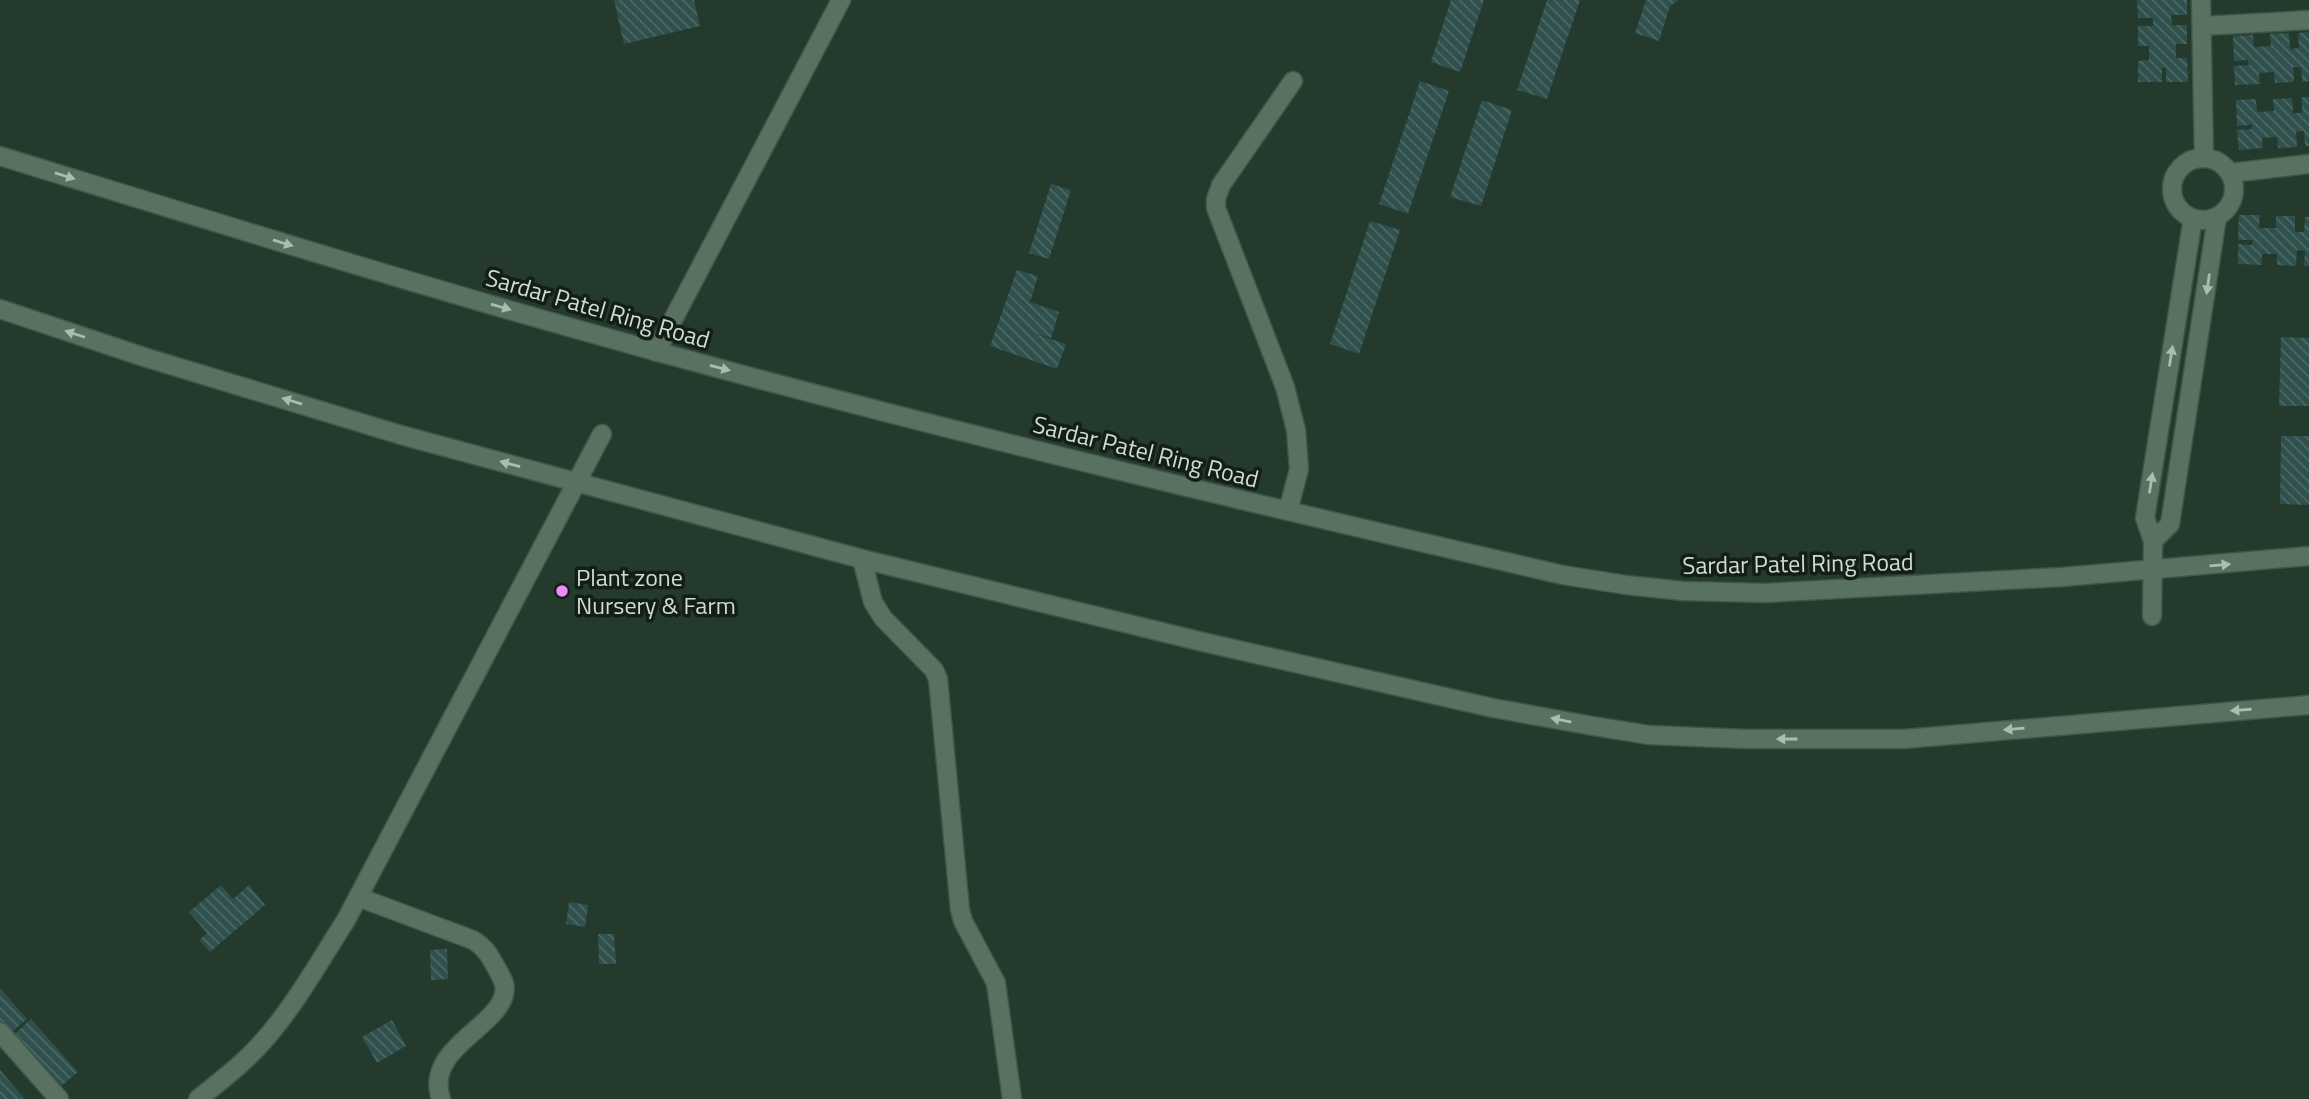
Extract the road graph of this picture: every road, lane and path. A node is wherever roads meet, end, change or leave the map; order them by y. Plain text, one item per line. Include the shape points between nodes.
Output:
1 (841, 0) edge
2 (2201, 0) edge
3 (2309, 20) edge
4 (2202, 26) junction
5 (1293, 81) dead end
6 (0, 156) edge
7 (2204, 158) junction
8 (2309, 164) edge
9 (2230, 173) junction
10 (2217, 217) junction
11 (2193, 218) junction
12 (0, 310) edge
13 (656, 352) junction
14 (602, 434) dead end
15 (576, 482) junction
16 (1288, 511) junction
17 (2153, 541) junction
18 (2309, 556) edge
19 (862, 559) junction
20 (2152, 571) junction
21 (2152, 616) dead end
22 (2309, 705) edge
23 (358, 897) junction
24 (0, 1032) edge
25 (59, 1099) edge
26 (198, 1099) edge
27 (441, 1099) edge
28 (1012, 1099) edge

1 - 13 street
2 - 4 street
3 - 4 street
4 - 7 street
5 - 16 street via 1216,199 1285,387 1296,430 1299,469
6 -> 13 street, Sardar Patel Ring Road
7 - 9 street
7 - 11 street via 2184,164 2173,181 2174,201
8 - 9 street
9 - 10 street via 2231,202
10 - 11 street
10 -> 17 street via 2170,524
17 -> 11 street via 2145,518
15 -> 12 street via 401,435
13 -> 16 street, Sardar Patel Ring Road
14 - 15 street
15 - 19 street
15 - 23 street
16 - 20 street, Sardar Patel Ring Road via 1563,575 1683,591 1766,593
17 - 20 street
20 -> 18 street, Sardar Patel Ring Road
22 -> 19 street via 1904,738 1649,735 1493,708
19 - 28 street via 873,603 938,679 960,910 996,983
20 - 21 street
23 - 26 street via 265,1039
23 - 27 street via 473,940 488,952 504,984 500,1006 441,1068 437,1088
24 - 25 street

